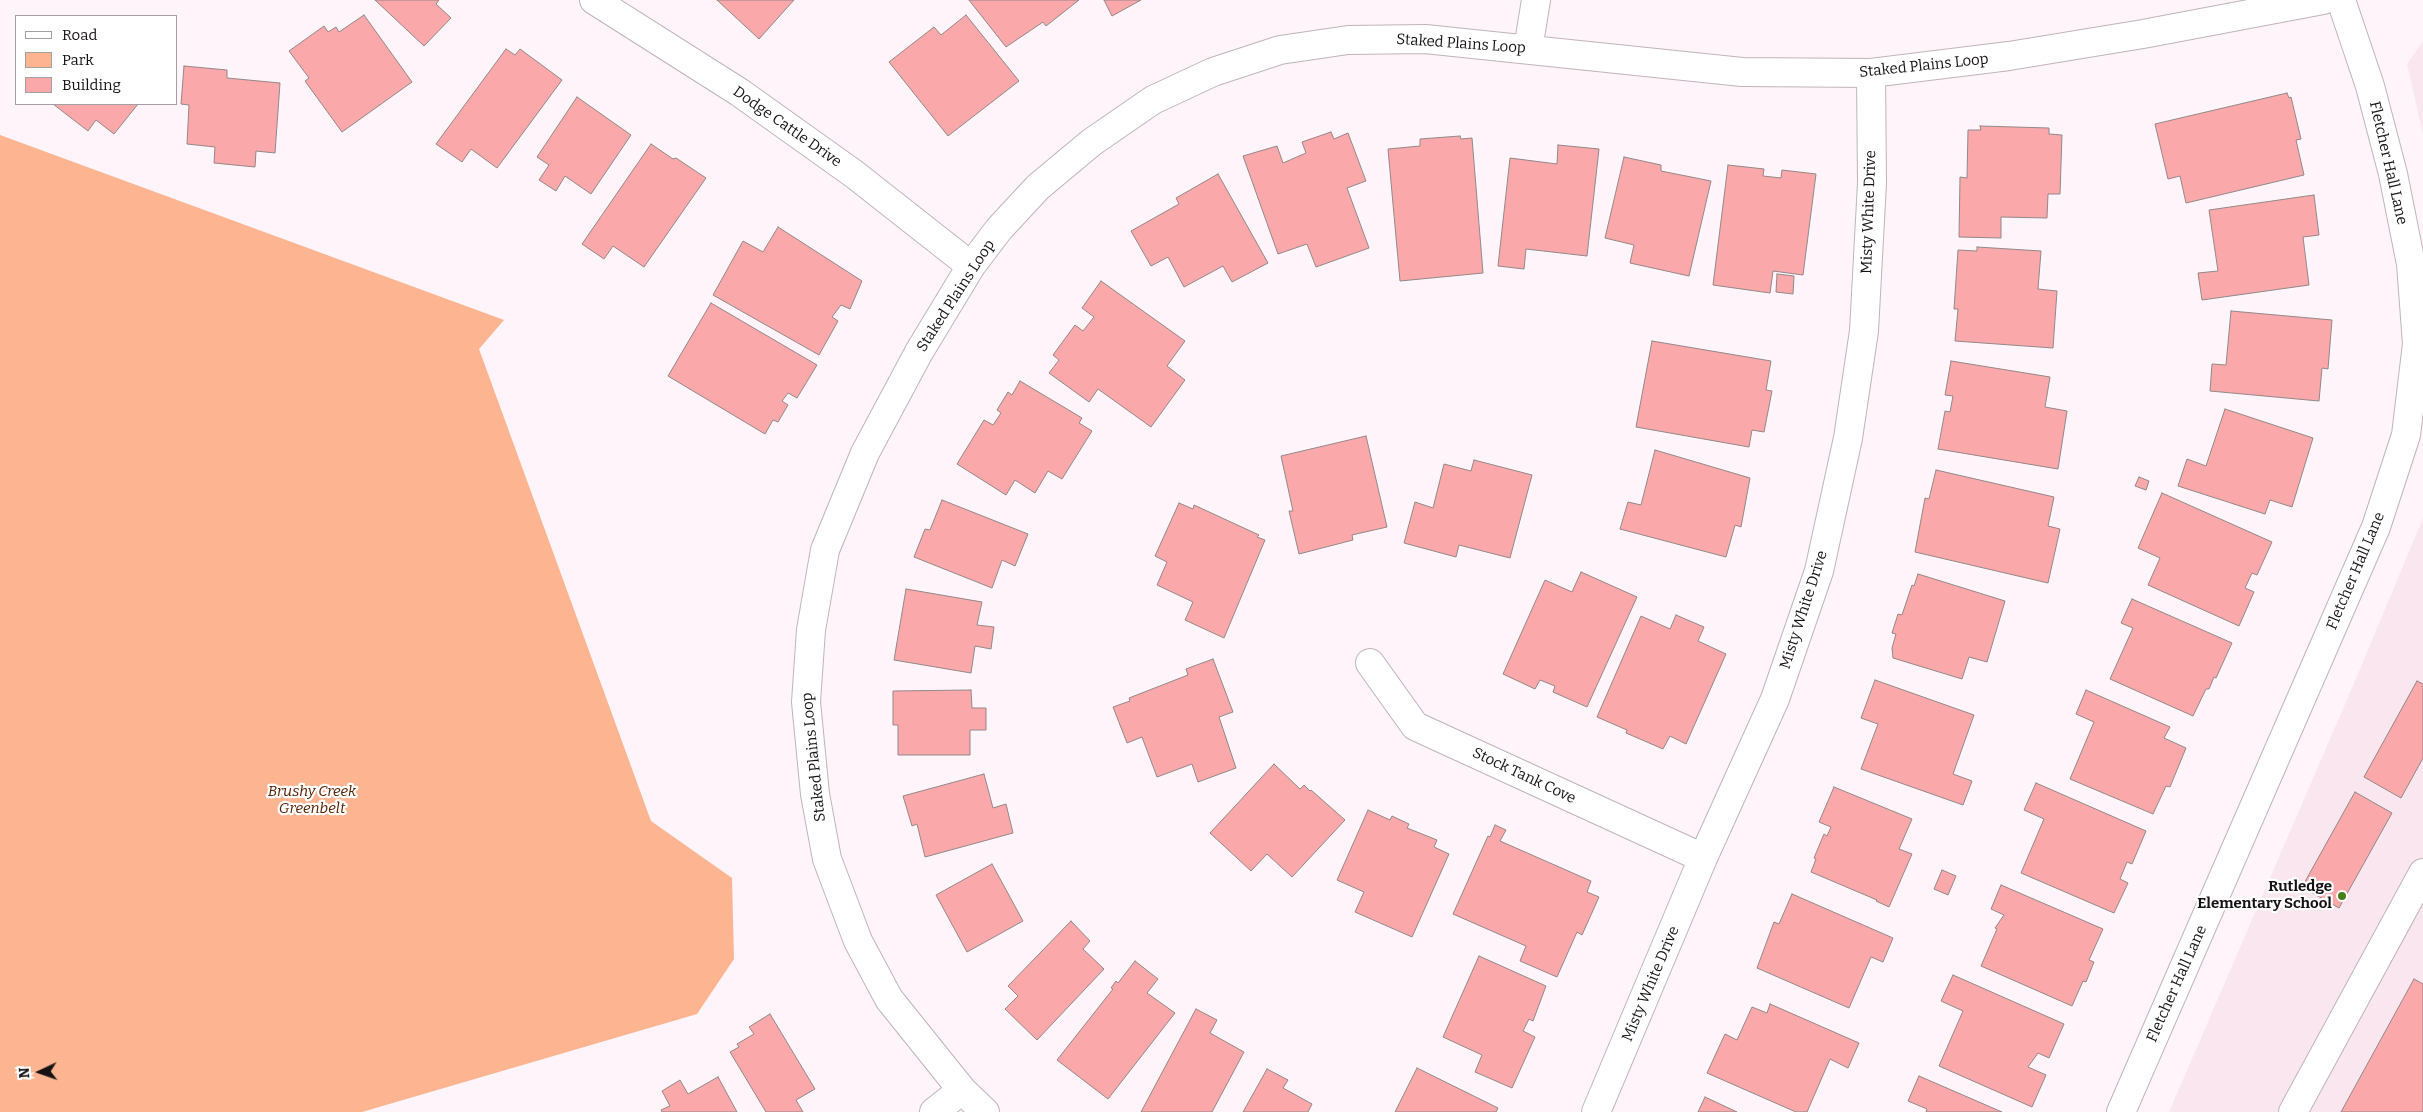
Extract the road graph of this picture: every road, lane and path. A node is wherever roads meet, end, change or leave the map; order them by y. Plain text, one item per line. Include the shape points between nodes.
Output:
1 (594, 0) edge
2 (1536, 0) edge
3 (2323, 0) edge
4 (2341, 0) edge
5 (1528, 49) junction
6 (1871, 73) junction
7 (971, 266) junction
8 (1370, 663) dead end
9 (1704, 858) junction
10 (2423, 873) edge
11 (962, 1090) junction
12 (934, 1112) edge
13 (984, 1112) edge
14 (1596, 1112) edge
15 (2121, 1112) edge
16 (2293, 1112) edge

1 - 7 street, Dodge Cattle Drive via 739,92 854,174
2 - 5 street
3 - 6 street, Staked Plains Loop via 2009,56
4 - 15 street, Fletcher Hall Lane via 2370,86 2393,174 2411,264 2416,344 2406,435 2376,527
5 - 6 street, Staked Plains Loop via 1742,72
5 - 7 street, Staked Plains Loop via 1425,39 1348,40 1280,50 1213,72 1153,100 1092,142 1038,187 999,228
6 - 9 street, Misty White Drive via 1872,183 1864,330 1848,438 1819,571 1774,699
7 - 11 street, Staked Plains Loop via 919,352 865,453 825,550 811,630 806,702 815,794 827,859 858,941 889,999
8 - 9 street, Stock Tank Cove via 1415,726
9 - 14 street, Misty White Drive
10 - 16 street
11 - 12 street
11 - 13 street, Staked Plains Loop

